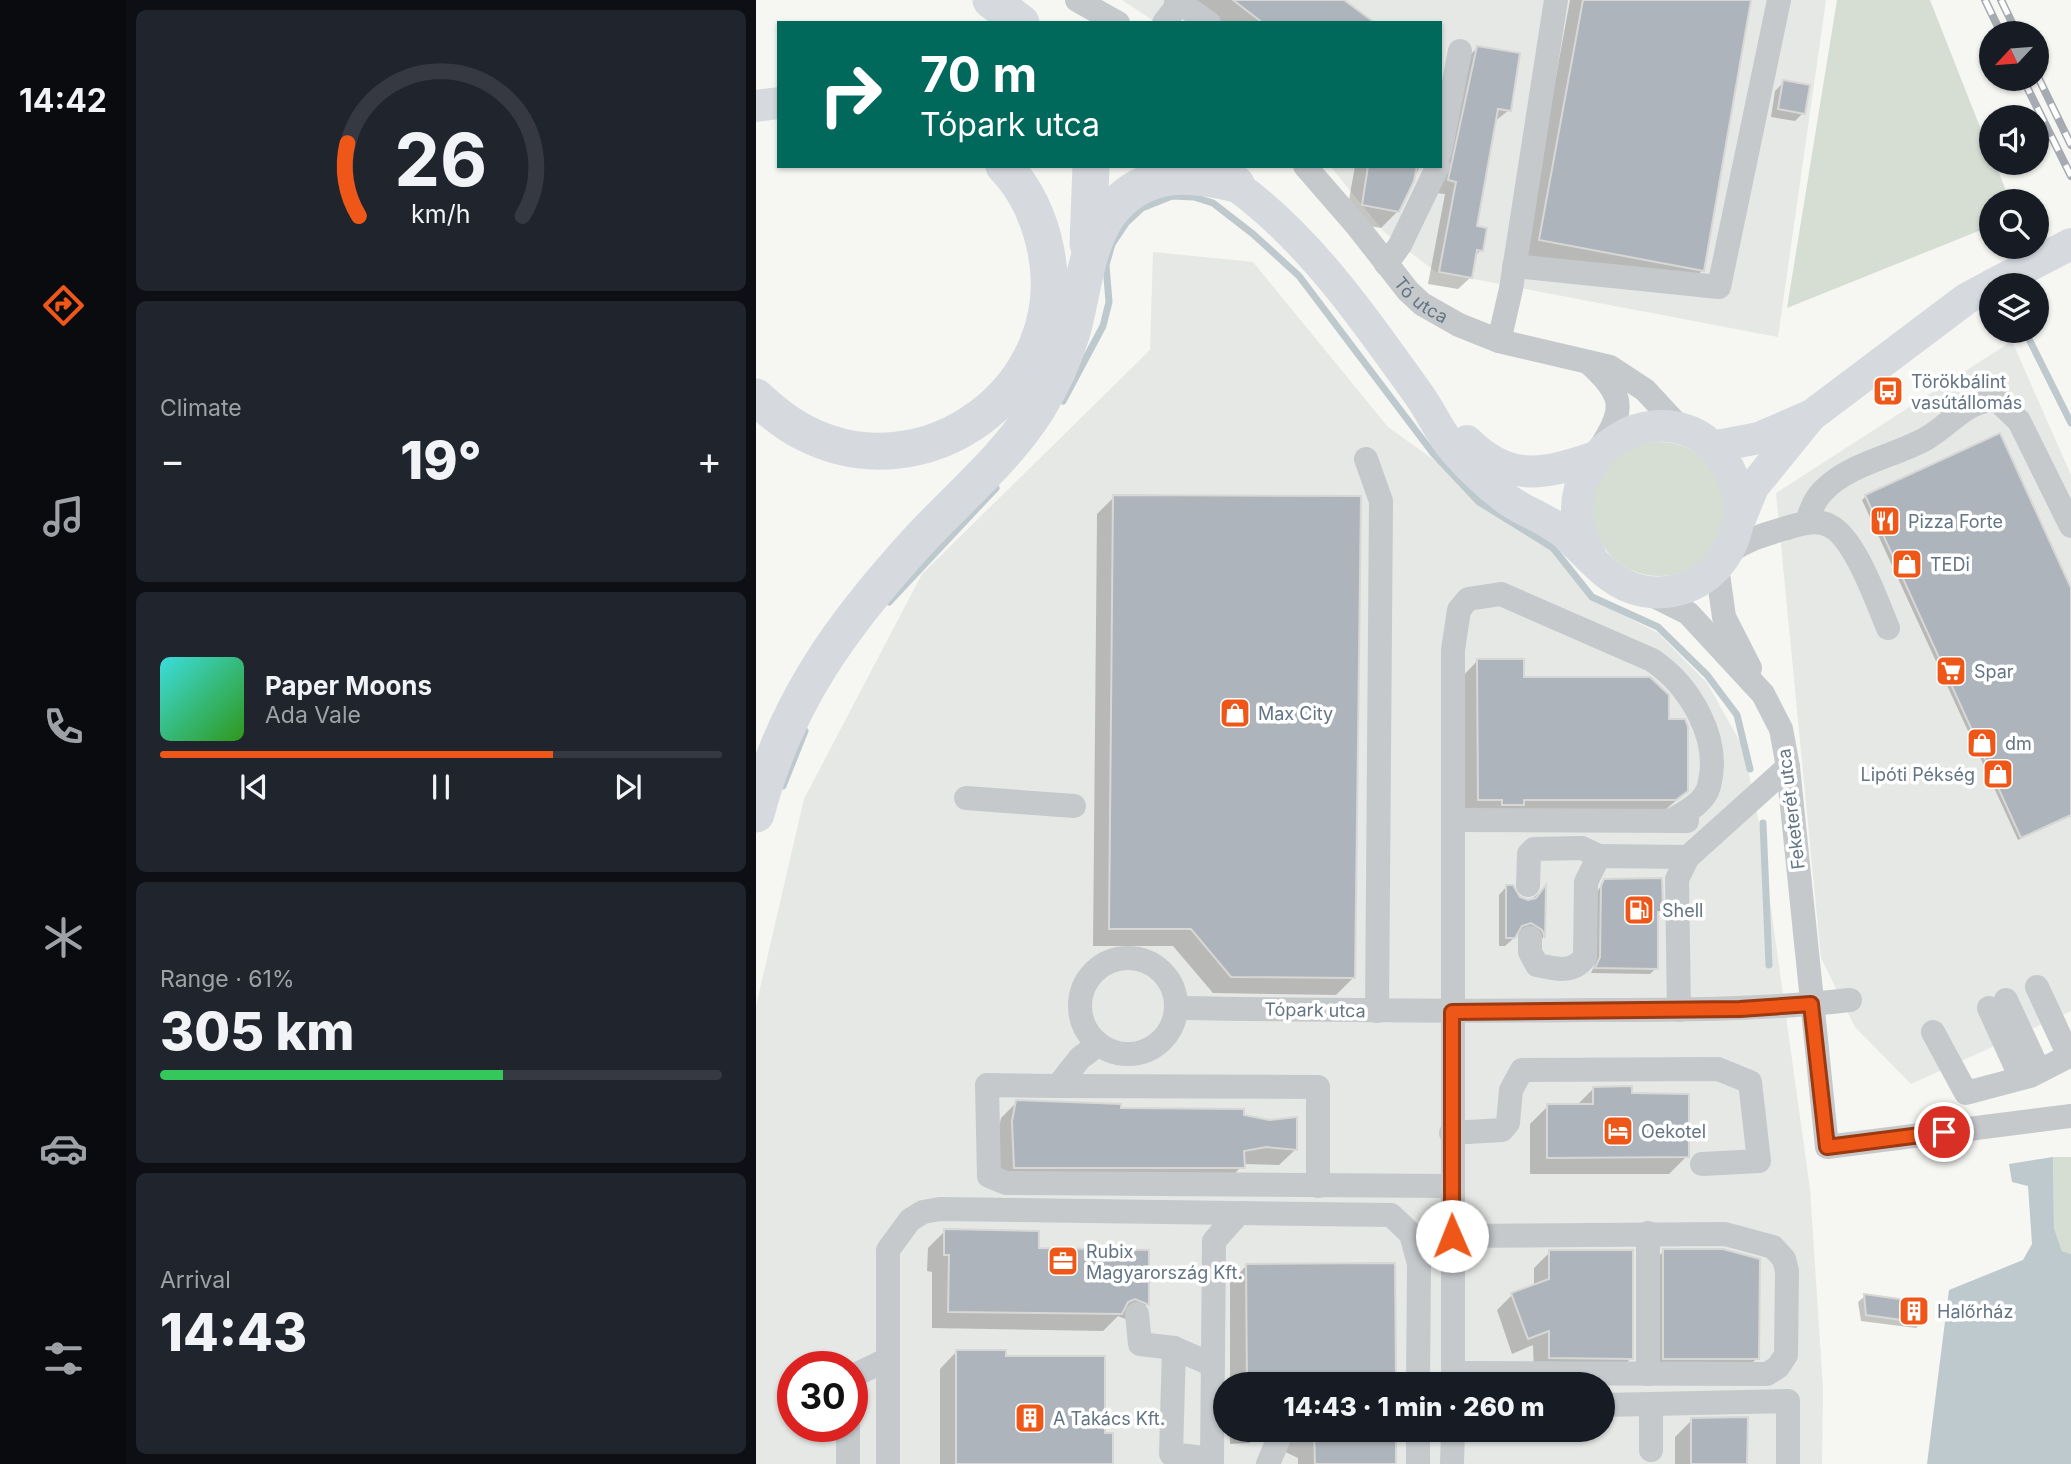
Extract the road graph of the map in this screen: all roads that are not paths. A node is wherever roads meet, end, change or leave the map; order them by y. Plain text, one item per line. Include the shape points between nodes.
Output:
1 (991, 0) edge
2 (1077, 0) edge
3 (1556, 0) edge
4 (1779, 0) edge
5 (1178, 1) edge
6 (1018, 21) edge
7 (1114, 21) edge
8 (1165, 21) edge
9 (1206, 21) edge
10 (1460, 51) dead end
11 (1448, 75) edge
12 (777, 103) edge
13 (756, 106) edge
14 (1442, 133) edge
15 (1005, 168) edge
16 (1091, 168) edge
17 (1307, 168) edge
18 (1437, 168) edge
19 (1221, 175) edge
20 (2071, 244) edge
21 (1386, 264) junction
22 (1514, 266) junction
23 (1087, 270) junction
24 (2015, 273) edge
25 (1979, 292) edge
26 (1500, 341) junction
27 (1587, 362) junction
28 (756, 397) edge
29 (1421, 398) junction
30 (1812, 415) junction
31 (1683, 431) junction
32 (1712, 447) junction
33 (1366, 458) dead end
34 (1593, 458) junction
35 (1740, 519) junction
36 (1807, 522) junction
37 (2071, 526) edge
38 (1591, 557) junction
39 (1723, 559) junction
40 (1643, 591) junction
41 (1888, 628) dead end
42 (1763, 694) junction
43 (1788, 766) junction
44 (966, 798) dead end
45 (1074, 806) dead end
46 (756, 814) edge
47 (1453, 820) junction
48 (1670, 821) junction
49 (1724, 827) junction
50 (1600, 856) junction
51 (1688, 857) junction
52 (1528, 885) dead end
53 (1530, 938) dead end
54 (1850, 1000) dead end
55 (1811, 1004) junction
56 (1177, 1008) junction
57 (1679, 1010) junction
58 (1377, 1011) junction
59 (1452, 1012) junction
60 (1933, 1032) dead end
61 (1099, 1044) junction
62 (2039, 1071) junction
63 (1058, 1086) junction
64 (2071, 1116) edge
65 (1451, 1133) junction
66 (1702, 1164) dead end
67 (1318, 1186) junction
68 (1451, 1186) junction
69 (1190, 1211) junction
70 (1238, 1214) junction
71 (1648, 1233) junction
72 (1452, 1236) junction
73 (1214, 1241) junction
74 (1137, 1314) dead end
75 (1174, 1348) junction
76 (888, 1359) junction
77 (1213, 1365) junction
78 (868, 1369) edge
79 (1418, 1372) edge
80 (1453, 1372) edge
81 (1648, 1374) junction
82 (1615, 1375) edge
83 (1615, 1405) edge
84 (1651, 1405) junction
85 (848, 1442) edge
86 (1277, 1442) edge
87 (1418, 1442) edge
88 (1453, 1442) edge
89 (1651, 1450) dead end
90 (1212, 1462) edge
91 (848, 1464) edge
92 (888, 1464) edge
93 (1268, 1464) edge
94 (1418, 1464) edge
95 (1452, 1464) edge
96 (1787, 1464) edge

1 - 6 highway
2 - 7 street
3 - 22 street
4 - 22 street via 1719,287
5 - 8 street
5 - 9 street
10 - 11 street
11 - 14 street
12 - 13 main road
15 - 28 highway via 1044,237 1050,285 1038,347 1027,369 995,407 938,440 868,450 804,433
16 - 23 highway
17 - 21 street, Tó utca
18 - 21 street via 1401,245
19 - 23 highway via 1163,177 1135,189 1109,211
19 - 29 main road via 1319,262
20 - 24 main road
21 - 26 street, Tó utca via 1422,304
22 - 26 street
23 - 46 highway via 1071,334 1036,410 843,629 797,701
25 - 30 main road
26 - 27 street, Tó utca
27 - 31 street, Tó utca via 1625,375
27 - 34 street via 1606,380 1618,408 1616,423
29 - 34 main road via 1486,458 1508,469 1544,472
29 - 38 main road via 1454,450 1483,480
30 - 32 main road via 1759,438
30 - 35 main road via 1753,487
31 - 32 main road
31 - 34 main road via 1634,430
32 - 35 main road via 1735,480
33 - 58 street via 1381,501
34 - 38 main road via 1579,484 1576,514
35 - 39 main road
36 - 37 street via 1826,487 1928,437 1967,406 1997,400 2019,421
36 - 39 street via 1751,538
36 - 41 street via 1830,525 1841,535
38 - 40 main road via 1614,579
39 - 40 main road via 1691,586
39 - 42 street via 1724,617
40 - 42 street, Feketerét utca via 1688,613
42 - 43 street, Feketerét utca via 1781,729
43 - 49 street
43 - 55 street, Feketerét utca
44 - 45 street
47 - 48 street
47 - 48 street via 1455,627 1468,599 1501,594 1652,660 1685,689 1705,729 1709,786 1701,800
47 - 59 street
48 - 49 street
49 - 51 street
50 - 51 street
50 - 52 street via 1582,849 1534,849 1529,854
50 - 53 street via 1586,882 1585,957 1579,965 1563,969 1537,965 1530,952
51 - 57 street via 1677,879
54 - 55 street, Tópark utca
55 - 57 street, Tópark utca
55 - 64 street, Feketerét utca via 1827,1147
56 - 58 street, Tópark utca
56 - 61 street via 1172,1029 1158,1045 1139,1054 1118,1053
56 - 61 street via 1171,982 1152,964 1126,957 1101,966 1084,986 1080,1007 1085,1028
57 - 59 street, Tópark utca
58 - 59 street, Tópark utca
59 - 65 street
60 - 62 street via 1965,1093
61 - 63 street via 1080,1058
62 - 62 street via 2014,997 2069,1056
63 - 67 street via 1318,1087
63 - 67 street via 987,1085 989,1176 1006,1183
65 - 66 street via 1502,1130 1508,1123 1511,1090 1522,1070 1718,1069 1750,1082 1759,1161
65 - 68 street
67 - 68 street
68 - 72 street
69 - 70 street
69 - 73 street
69 - 76 street via 923,1212 910,1220 888,1250
70 - 73 street
70 - 79 street via 1378,1213 1403,1223 1419,1264
71 - 72 street
71 - 81 street
71 - 81 street via 1725,1234 1773,1247 1787,1271 1787,1348 1778,1367 1761,1374
72 - 80 street
73 - 77 street
74 - 75 street via 1140,1343
75 - 77 street
75 - 90 street via 1171,1454
76 - 78 street
76 - 92 street
77 - 90 street
81 - 82 street
83 - 84 street
84 - 89 street
84 - 96 street via 1788,1401
85 - 91 street
86 - 93 street
87 - 94 street
88 - 95 street

